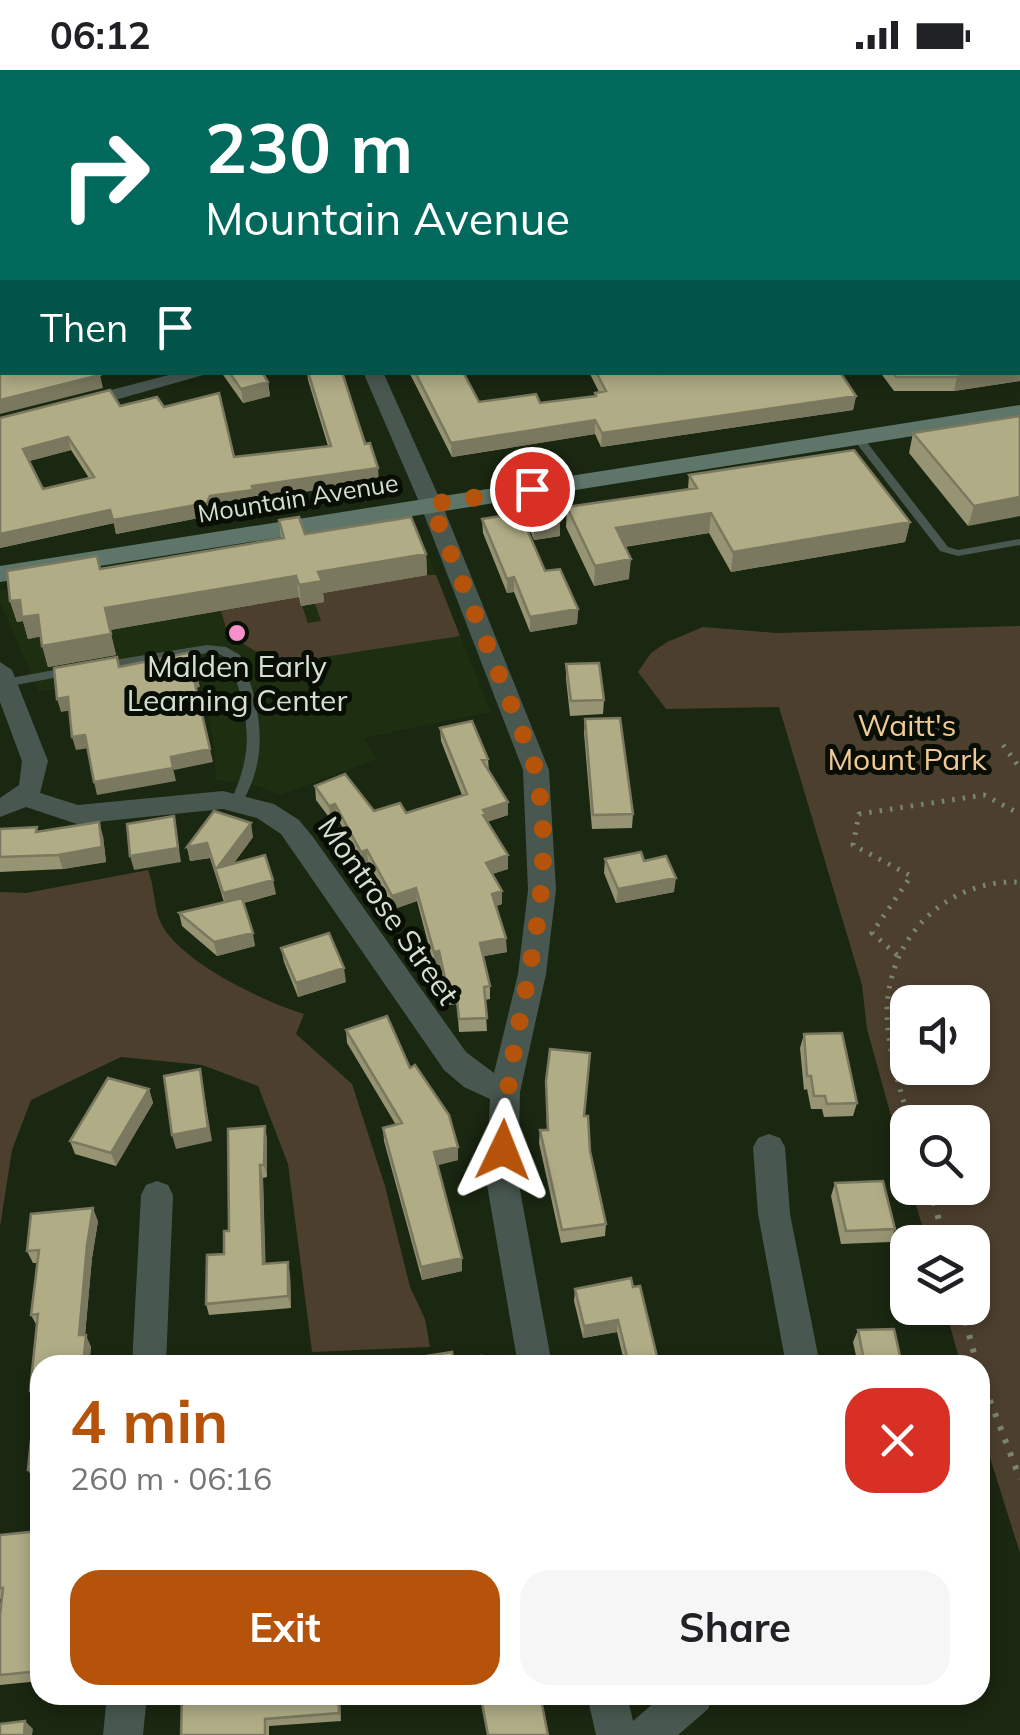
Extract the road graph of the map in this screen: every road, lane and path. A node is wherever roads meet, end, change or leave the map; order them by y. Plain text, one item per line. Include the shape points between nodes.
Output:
1 (181, 375) edge
2 (374, 375) edge
3 (130, 381) edge
4 (58, 410) edge
5 (1020, 412) edge
6 (858, 438) junction
7 (431, 504) junction
8 (1020, 542) edge
9 (0, 574) edge
10 (3, 676) edge
11 (1003, 745) dead end
12 (1020, 768) edge
13 (12, 803) edge
14 (236, 803) junction
15 (1020, 814) edge
16 (1020, 882) edge
17 (897, 955) junction
18 (505, 1092) junction
19 (906, 1105) edge
20 (769, 1147) dead end
21 (157, 1195) dead end
22 (966, 1325) edge
23 (149, 1355) edge
24 (534, 1355) edge
25 (801, 1355) edge
26 (974, 1355) edge
27 (990, 1400) edge
28 (1020, 1479) edge
29 (125, 1705) edge
30 (610, 1705) edge
31 (682, 1705) edge
32 (123, 1735) edge
33 (616, 1735) edge
34 (647, 1735) edge

1 - 3 street
2 - 7 street
3 - 4 street
5 - 6 street, Mountain Avenue
6 - 7 street, Mountain Avenue
6 - 8 lane via 944,549 958,553
7 - 9 street, Mountain Avenue
7 - 18 street via 536,770 542,890 532,974
10 - 13 street via 36,761 34,784
10 - 14 lane via 180,652 230,653 257,736 254,765
11 - 12 path
13 - 14 street, Montrose Street via 77,815 190,801
14 - 18 street, Montrose Street via 290,827 455,1062
15 - 17 path via 984,795 859,814 853,845 910,876 872,933
16 - 17 path via 960,889 914,928
17 - 19 path via 886,1001
18 - 24 street via 502,1179
20 - 25 street via 774,1214
21 - 23 street
22 - 26 path
27 - 28 path
29 - 32 street
30 - 33 street
31 - 34 street

